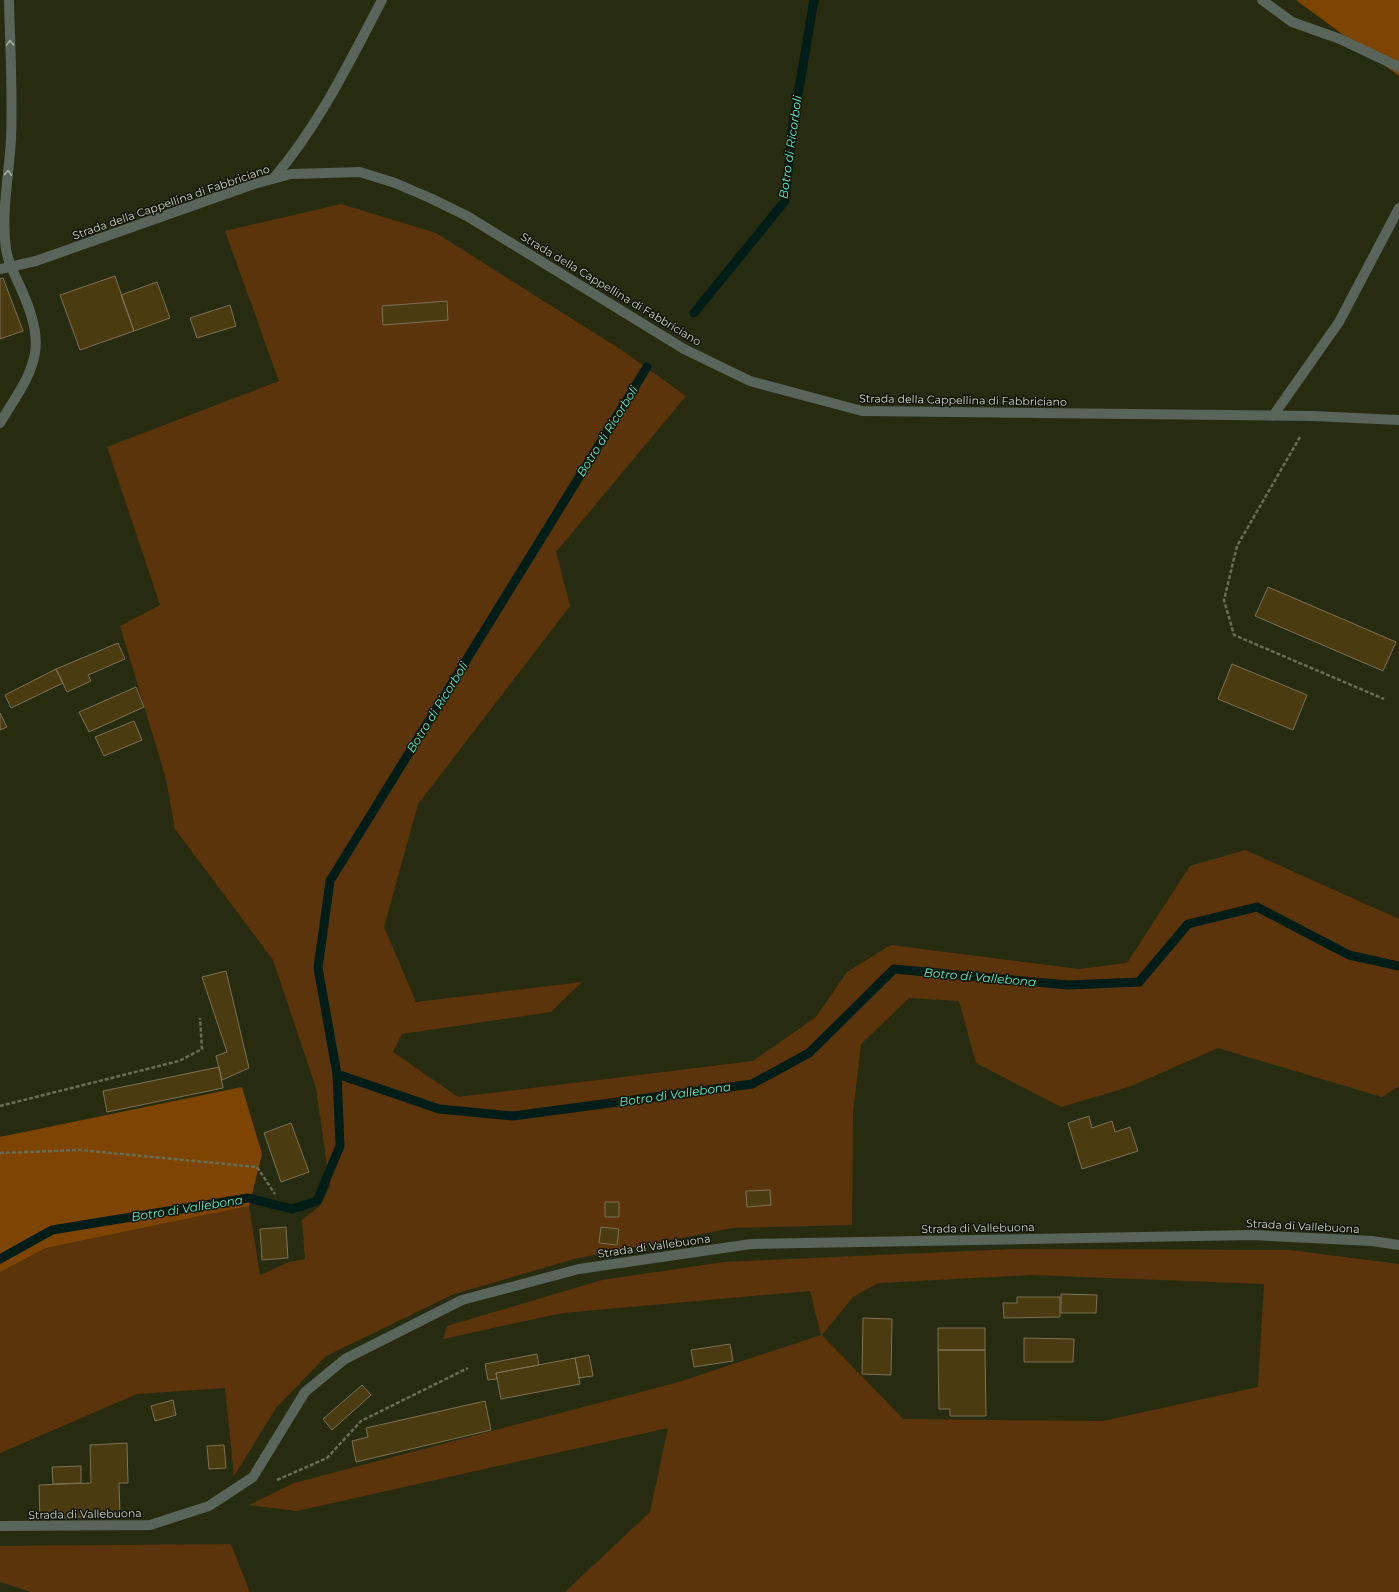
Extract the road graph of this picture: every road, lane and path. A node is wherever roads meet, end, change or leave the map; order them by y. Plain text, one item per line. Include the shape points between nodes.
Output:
1 (9, 0) edge
2 (382, 0) edge
3 (1262, 0) edge
4 (1399, 67) edge
5 (272, 179) junction
6 (1399, 208) edge
7 (5, 268) edge
8 (1273, 416) junction
9 (1312, 416) junction
10 (1399, 420) edge
11 (0, 423) edge
12 (1384, 699) dead end
13 (200, 1018) dead end
14 (0, 1106) edge
15 (0, 1153) edge
16 (275, 1194) dead end
17 (1399, 1245) edge
18 (468, 1368) dead end
19 (272, 1481) dead end
20 (0, 1526) edge

7 -> 1 street via 5,219 12,121
2 - 5 street via 332,96 294,154
3 - 4 street via 1292,22 1340,39
5 - 7 street, Strada della Cappellina di Fabbriciano via 66,251
5 - 8 street, Strada della Cappellina di Fabbriciano via 291,174 360,172 402,186 467,216 684,349 750,381 862,411
6 - 8 street via 1339,322
7 - 11 street via 18,282 32,321 35,353 26,378
8 - 9 street, Strada della Cappellina di Fabbriciano
9 - 10 street, Strada della Cappellina di Fabbriciano
9 - 12 path via 1237,546 1224,600 1234,635
13 - 14 path via 202,1049 179,1061
15 - 16 path via 80,1150 257,1167
17 - 20 street, Strada di Vallebuona via 1372,1241 1252,1235 751,1244 579,1269 462,1300 345,1359 305,1392 252,1477 209,1506 150,1525
18 - 19 path via 361,1421 327,1458

